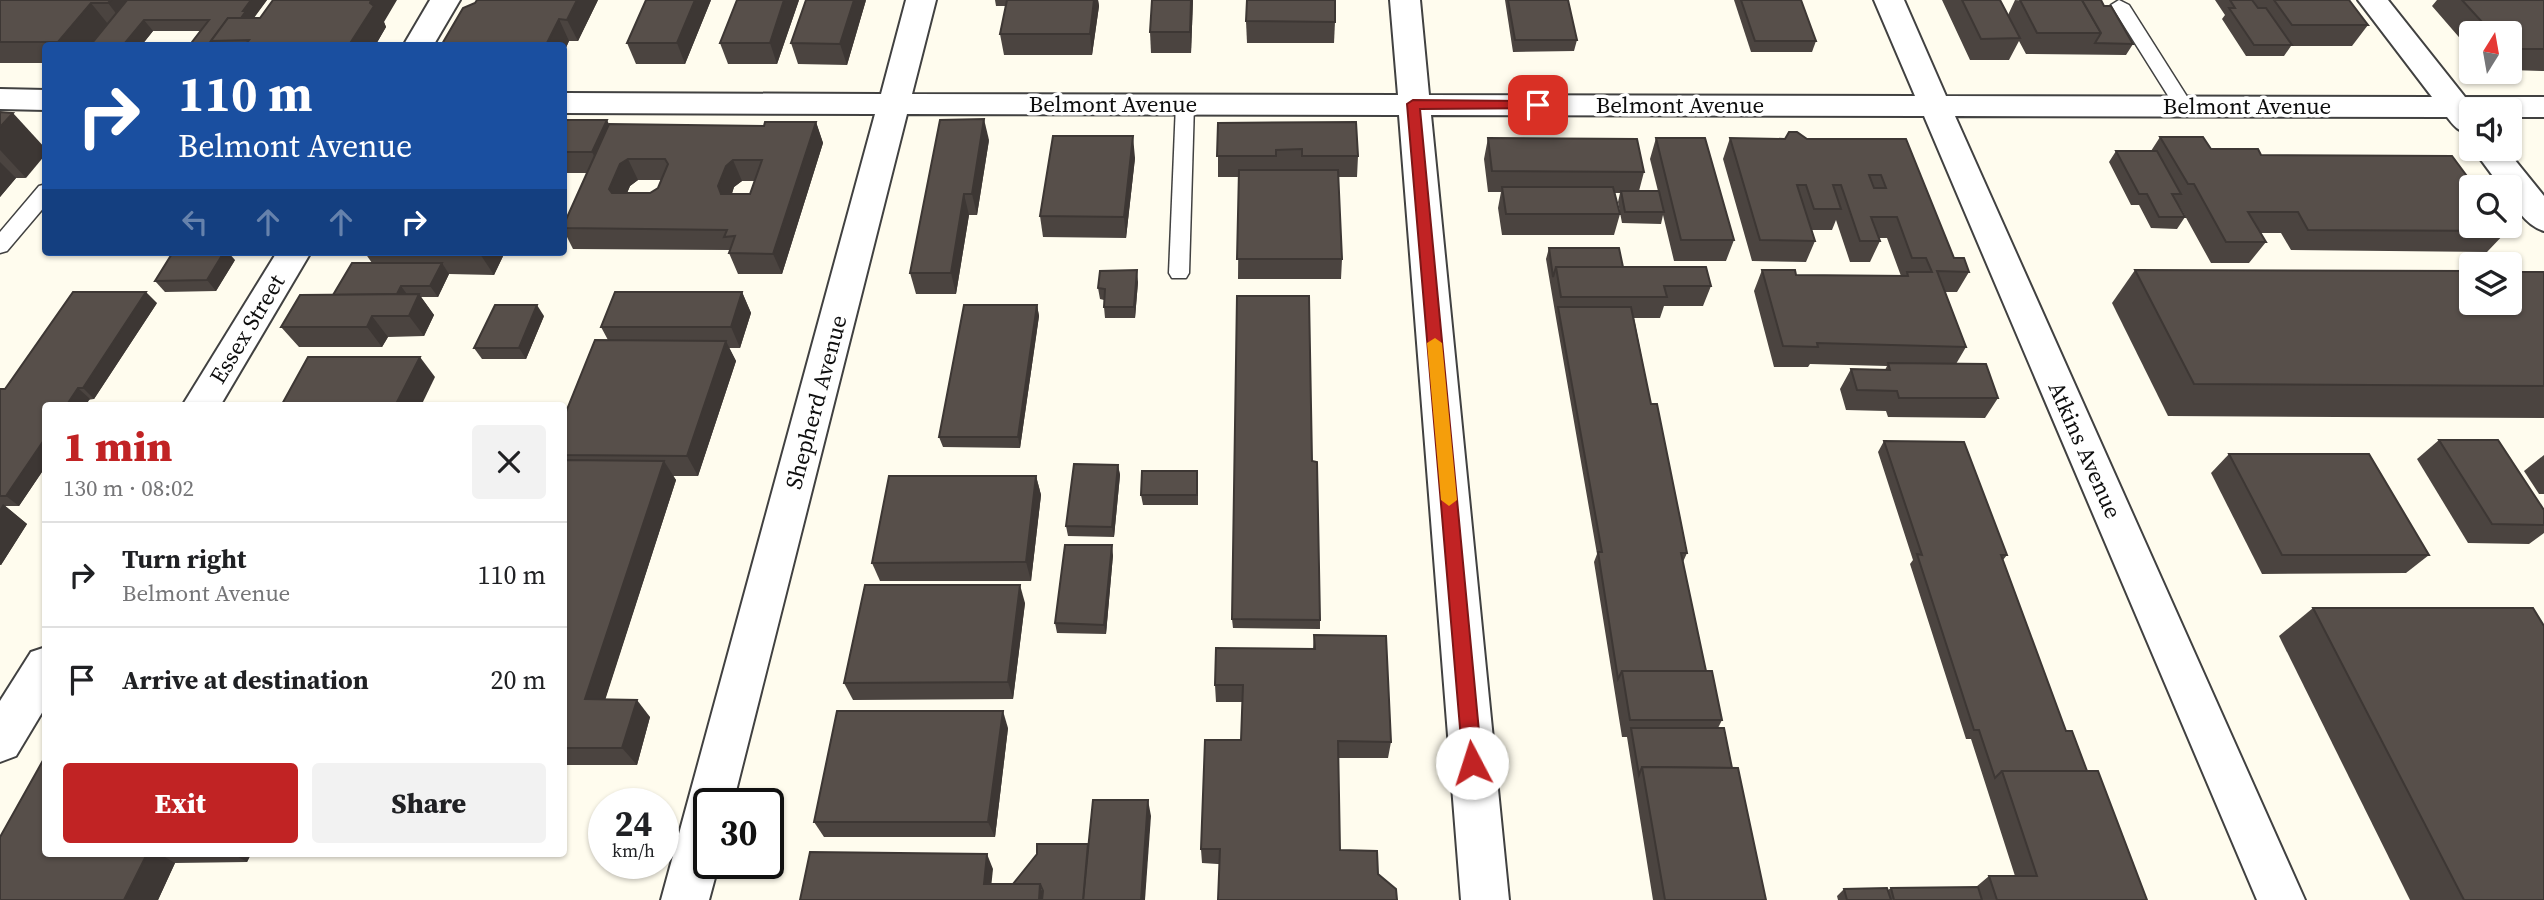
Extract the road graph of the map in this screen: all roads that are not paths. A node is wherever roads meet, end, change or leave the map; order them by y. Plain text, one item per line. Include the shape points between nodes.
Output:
1 (445, 0) edge
2 (921, 0) edge
3 (1405, 0) edge
4 (1889, 0) edge
5 (2373, 0) edge
6 (2120, 5) dead end
7 (420, 42) edge
8 (0, 99) edge
9 (42, 100) edge
10 (567, 103) edge
11 (894, 103) junction
12 (1185, 104) junction
13 (1413, 104) junction
14 (1934, 106) junction
15 (2184, 106) junction
16 (2544, 107) edge
17 (2522, 109) edge
18 (2459, 111) edge
19 (2459, 116) edge
20 (2498, 161) edge
21 (42, 196) edge
22 (2544, 219) edge
23 (0, 246) edge
24 (291, 256) edge
25 (1179, 273) dead end
26 (203, 402) edge
27 (42, 673) edge
28 (0, 741) edge
29 (714, 788) edge
30 (693, 870) edge
31 (685, 900) edge
32 (1485, 900) edge
33 (2281, 900) edge

1 - 7 street
2 - 11 street, Shepherd Avenue
3 - 13 street
4 - 14 street, Atkins Avenue
5 - 18 street
6 - 15 lane
8 - 9 street
10 - 11 street, Belmont Avenue
11 - 12 street, Belmont Avenue
11 - 29 street, Shepherd Avenue
12 - 13 street, Belmont Avenue
12 - 25 lane
13 - 14 street, Belmont Avenue
13 - 32 street
14 - 15 street, Belmont Avenue
14 - 33 street, Atkins Avenue
15 - 19 street, Belmont Avenue
16 - 17 street, Belmont Avenue
20 - 22 street
21 - 23 lane
24 - 26 street, Essex Street
27 - 28 street
30 - 31 street

